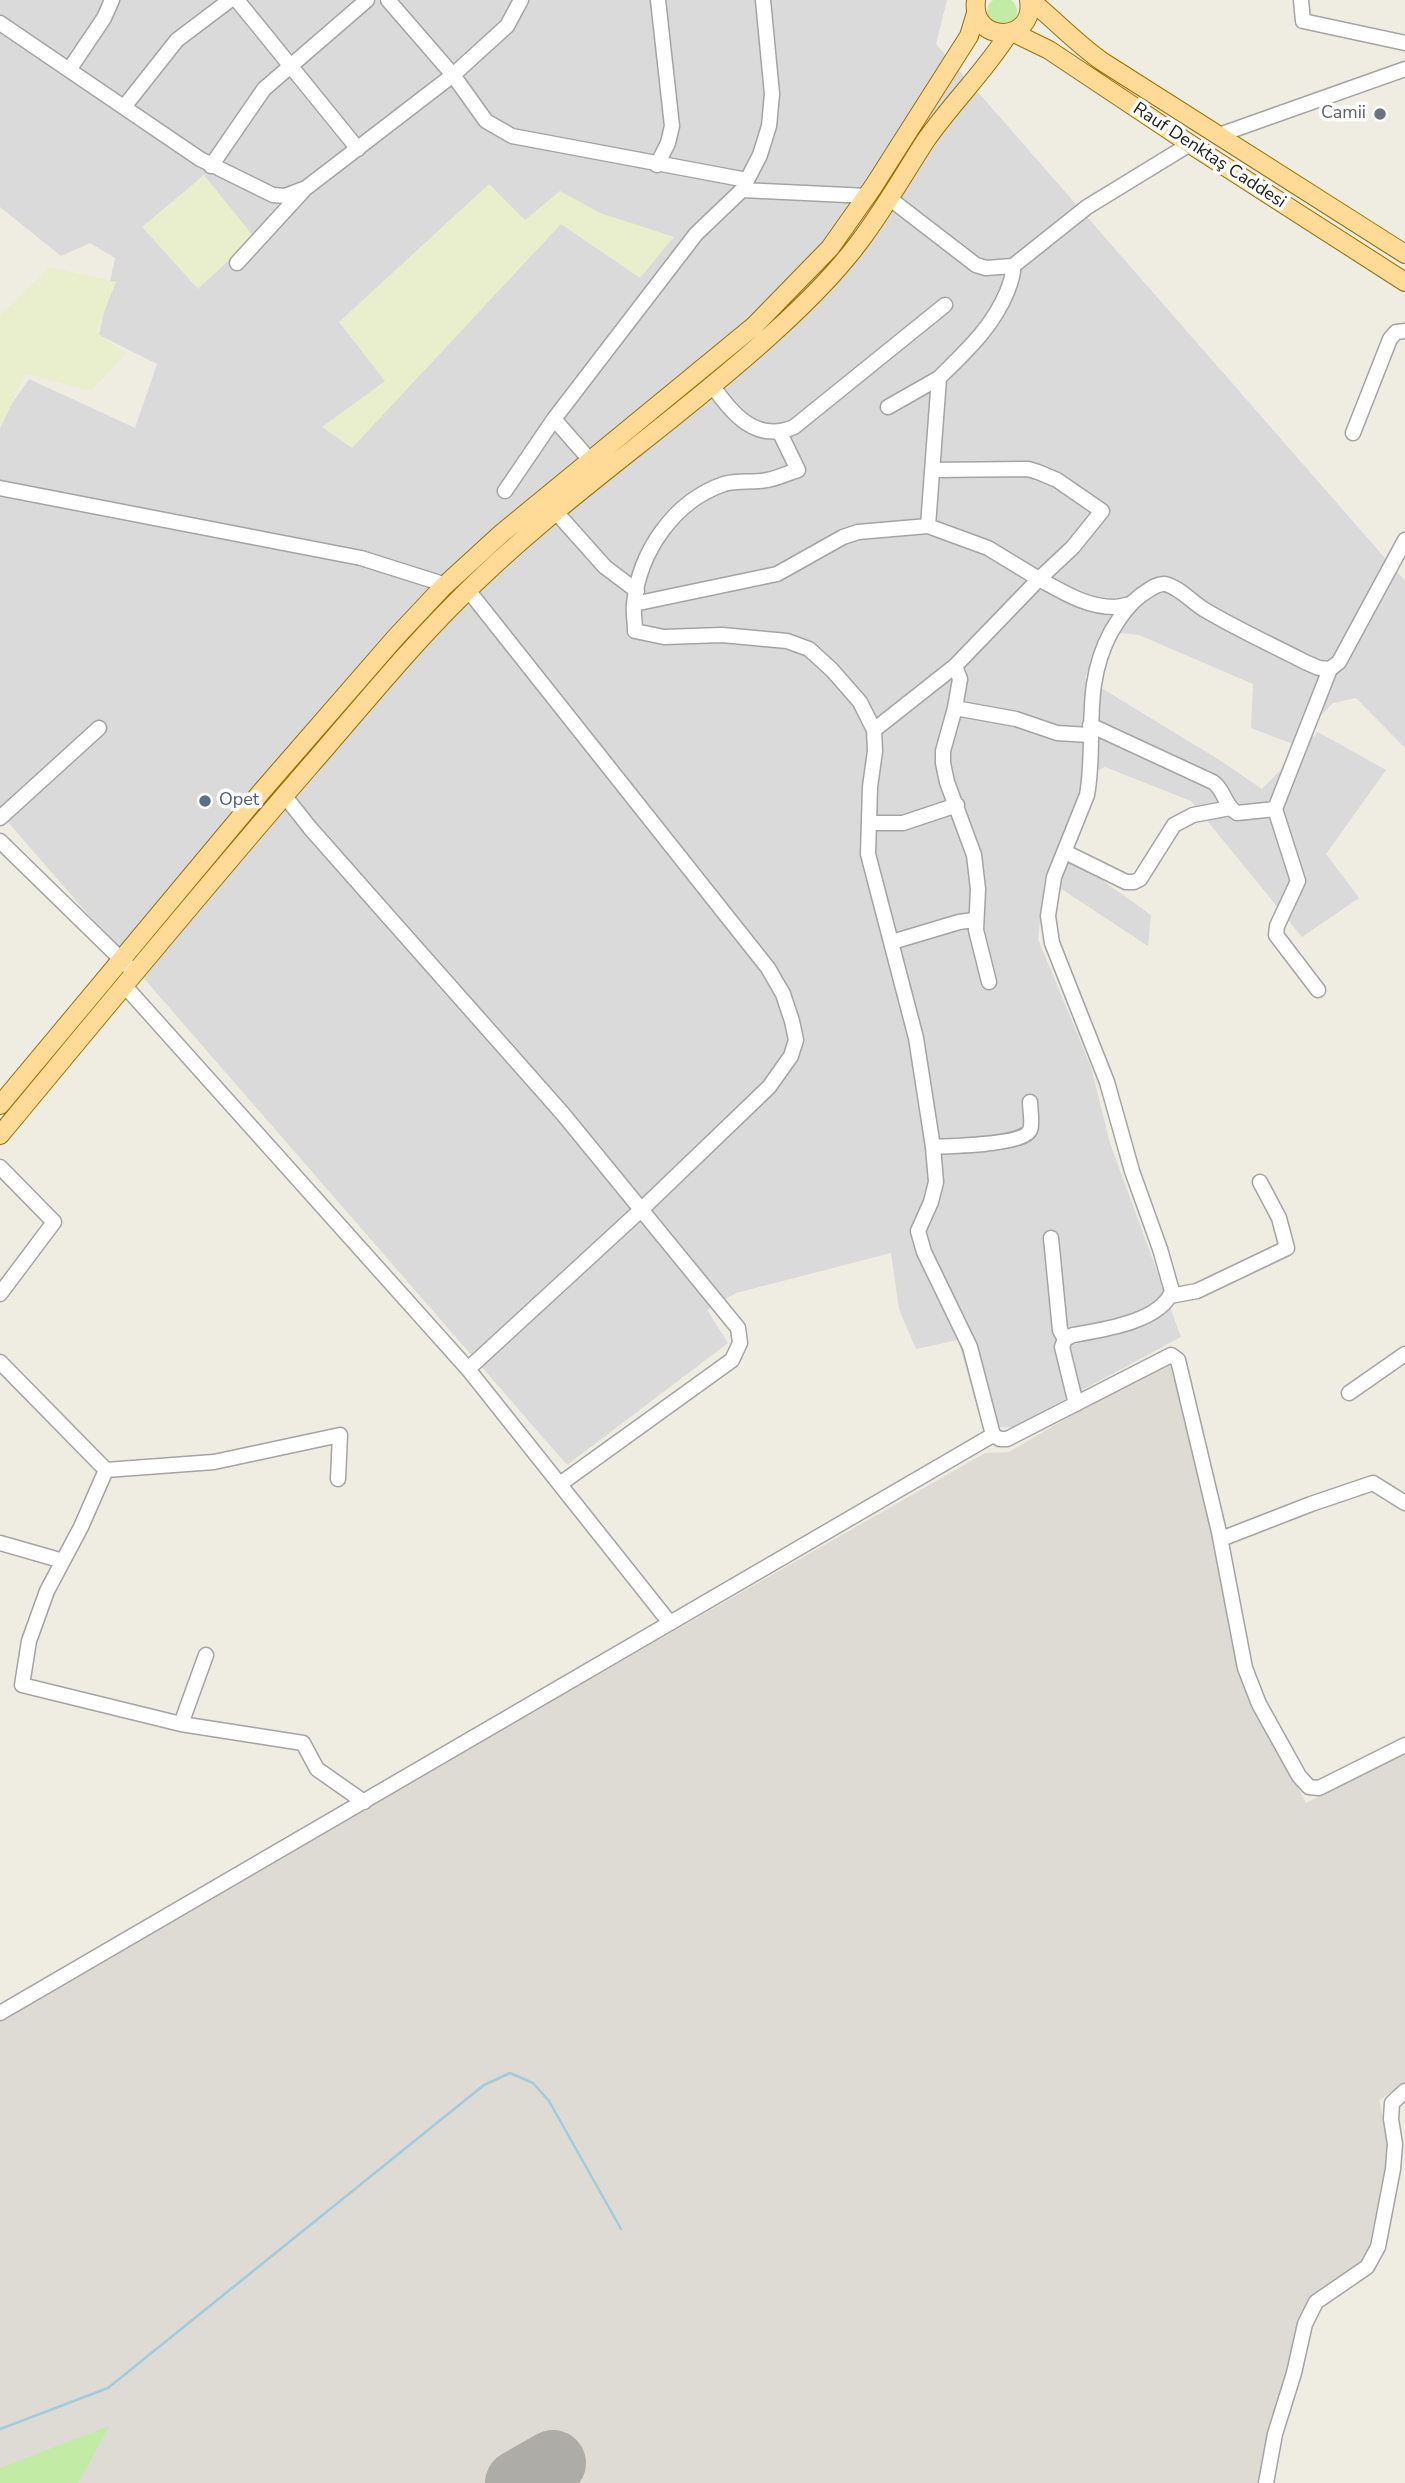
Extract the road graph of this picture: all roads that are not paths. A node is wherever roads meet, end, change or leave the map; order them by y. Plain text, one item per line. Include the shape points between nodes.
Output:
1 (113, 0) edge
2 (230, 0) edge
3 (237, 0) edge
4 (367, 0) edge
5 (388, 0) edge
6 (521, 0) edge
7 (658, 0) edge
8 (1029, 0) edge
9 (1301, 0) edge
10 (760, 1) edge
11 (974, 5) edge
12 (0, 23) edge
13 (1010, 32) junction
14 (1405, 43) edge
15 (292, 65) junction
16 (1405, 69) edge
17 (69, 70) junction
18 (453, 75) junction
19 (124, 107) junction
20 (1219, 135) junction
21 (1190, 144) junction
22 (358, 149) junction
23 (657, 165) junction
24 (211, 166) junction
25 (744, 185) junction
26 (306, 188) junction
27 (868, 196) junction
28 (889, 198) junction
29 (1405, 254) edge
30 (237, 263) dead end
31 (1013, 265) junction
32 (1405, 282) edge
33 (945, 305) dead end
34 (1405, 331) edge
35 (939, 378) junction
36 (712, 385) junction
37 (888, 407) dead end
38 (554, 419) junction
39 (780, 433) junction
40 (1353, 433) dead end
41 (590, 460) junction
42 (932, 470) junction
43 (0, 488) edge
44 (505, 491) dead end
45 (556, 512) junction
46 (928, 526) junction
47 (1405, 540) edge
48 (1040, 579) junction
49 (443, 587) junction
50 (468, 590) junction
51 (636, 597) junction
52 (1130, 604) junction
53 (955, 666) junction
54 (1330, 669) junction
55 (955, 708) junction
56 (99, 728) dead end
57 (874, 730) junction
58 (1090, 730) junction
59 (284, 795) junction
60 (957, 805) junction
61 (1230, 808) junction
62 (1275, 809) junction
63 (0, 818) edge
64 (869, 823) junction
65 (0, 841) edge
66 (1065, 852) junction
67 (974, 920) junction
68 (892, 942) junction
69 (120, 959) junction
70 (129, 979) junction
71 (989, 982) dead end
72 (1318, 990) dead end
73 (1030, 1102) dead end
74 (0, 1105) edge
75 (0, 1135) edge
76 (933, 1147) junction
77 (0, 1167) edge
78 (1259, 1182) dead end
79 (643, 1208) junction
80 (1051, 1238) dead end
81 (0, 1294) edge
82 (1170, 1296) junction
83 (1065, 1339) junction
84 (1405, 1354) edge
85 (0, 1362) edge
86 (468, 1369) junction
87 (1349, 1393) dead end
88 (1076, 1404) junction
89 (993, 1435) junction
90 (106, 1471) junction
91 (338, 1479) dead end
92 (560, 1484) junction
93 (1405, 1503) edge
94 (1221, 1539) junction
95 (0, 1543) edge
96 (63, 1561) junction
97 (670, 1623) junction
98 (206, 1655) dead end
99 (180, 1724) junction
100 (1405, 1745) edge
101 (364, 1802) junction
102 (0, 2013) edge
103 (1405, 2091) edge
104 (1266, 2483) edge

1 - 17 street
2 - 19 street via 177,40
3 - 15 street
4 - 15 street
5 - 18 street
6 - 18 street via 507,26
7 - 23 street via 672,126
8 - 13 main road via 1027,19
8 - 20 main road, Rauf Denktaş Caddesi via 1078,44
9 - 14 street via 1303,21
10 - 25 street via 772,94 769,126
11 - 13 main road, Rauf Denktaş Caddesi via 988,29
11 - 27 main road via 969,37
12 - 17 street
13 - 21 main road, Rauf Denktaş Caddesi via 1049,50
13 - 28 main road via 927,139
15 - 22 street
15 - 24 street via 257,98
16 - 20 street
17 - 19 street
18 - 22 street
18 - 23 street via 478,113 504,133
19 - 24 street
20 - 29 main road, Rauf Denktaş Caddesi
21 - 31 street via 1087,207
21 - 32 main road, Rauf Denktaş Caddesi
22 - 26 street
23 - 25 street
24 - 26 street via 273,195
25 - 27 street
25 - 38 street via 696,234
26 - 30 street
27 - 41 main road via 830,248 754,326
28 - 31 street via 976,265
28 - 36 main road via 818,290
31 - 35 street via 1014,275 991,324
33 - 39 street via 794,427
34 - 40 street via 1390,339
35 - 37 street
35 - 42 street
36 - 39 street via 744,421
36 - 45 main road
38 - 41 street
38 - 44 street
39 - 51 street via 798,470 767,480 727,483 685,506 664,526 647,557
41 - 49 main road
42 - 46 street
42 - 48 street via 1028,469 1057,480 1102,511
43 - 49 street via 361,558
45 - 50 main road
45 - 51 street
46 - 48 street via 988,548
46 - 51 street via 858,532 777,574
47 - 54 street via 1339,662
48 - 52 street via 1093,604
48 - 53 street
49 - 69 main road
50 - 59 main road
50 - 79 street via 768,968 792,1021 796,1040 791,1056 769,1087
51 - 57 street via 635,631 664,637 761,639 809,649 860,702
52 - 54 street via 1166,584 1205,610 1319,668
52 - 58 street via 1099,660
53 - 55 street via 960,679
53 - 57 street
54 - 62 street
55 - 58 street via 1016,719 1057,733
55 - 60 street via 943,762
56 - 63 street
57 - 64 street
58 - 61 street via 1213,782
58 - 66 street via 1087,795
59 - 70 main road
59 - 79 street
60 - 64 street via 902,823
60 - 67 street via 976,867
61 - 62 street via 1245,814
61 - 66 street via 1192,815 1174,825 1134,882
62 - 72 street via 1298,881 1276,935
64 - 68 street via 868,854
65 - 69 street
66 - 82 street via 1049,903 1052,943 1107,1082 1172,1286
67 - 68 street
67 - 71 street
68 - 76 street via 916,1038
69 - 70 street
69 - 74 main road
70 - 75 main road
70 - 86 street
73 - 76 street via 1030,1128 1024,1136
76 - 89 street via 936,1182 918,1231 923,1252 970,1347
77 - 81 street via 54,1222
78 - 82 street via 1279,1218 1287,1248 1197,1291
79 - 86 street
79 - 92 street via 738,1328 740,1343 732,1360
80 - 83 street via 1060,1330
82 - 83 street via 1131,1323
83 - 88 street via 1062,1347
84 - 87 street
85 - 90 street
86 - 92 street
88 - 89 street via 1007,1439
88 - 94 street via 1171,1354 1178,1360
89 - 97 street
90 - 91 street via 214,1462 340,1435
90 - 96 street
92 - 97 street
93 - 94 street via 1373,1483
94 - 100 street via 1245,1668 1298,1776 1309,1787 1319,1788
95 - 96 street
96 - 99 street via 29,1641 22,1685
97 - 101 street
98 - 99 street
99 - 101 street via 303,1743 317,1769
101 - 102 street
103 - 104 street via 1392,2103 1393,2169 1378,2247 1367,2267 1316,2302 1305,2324

